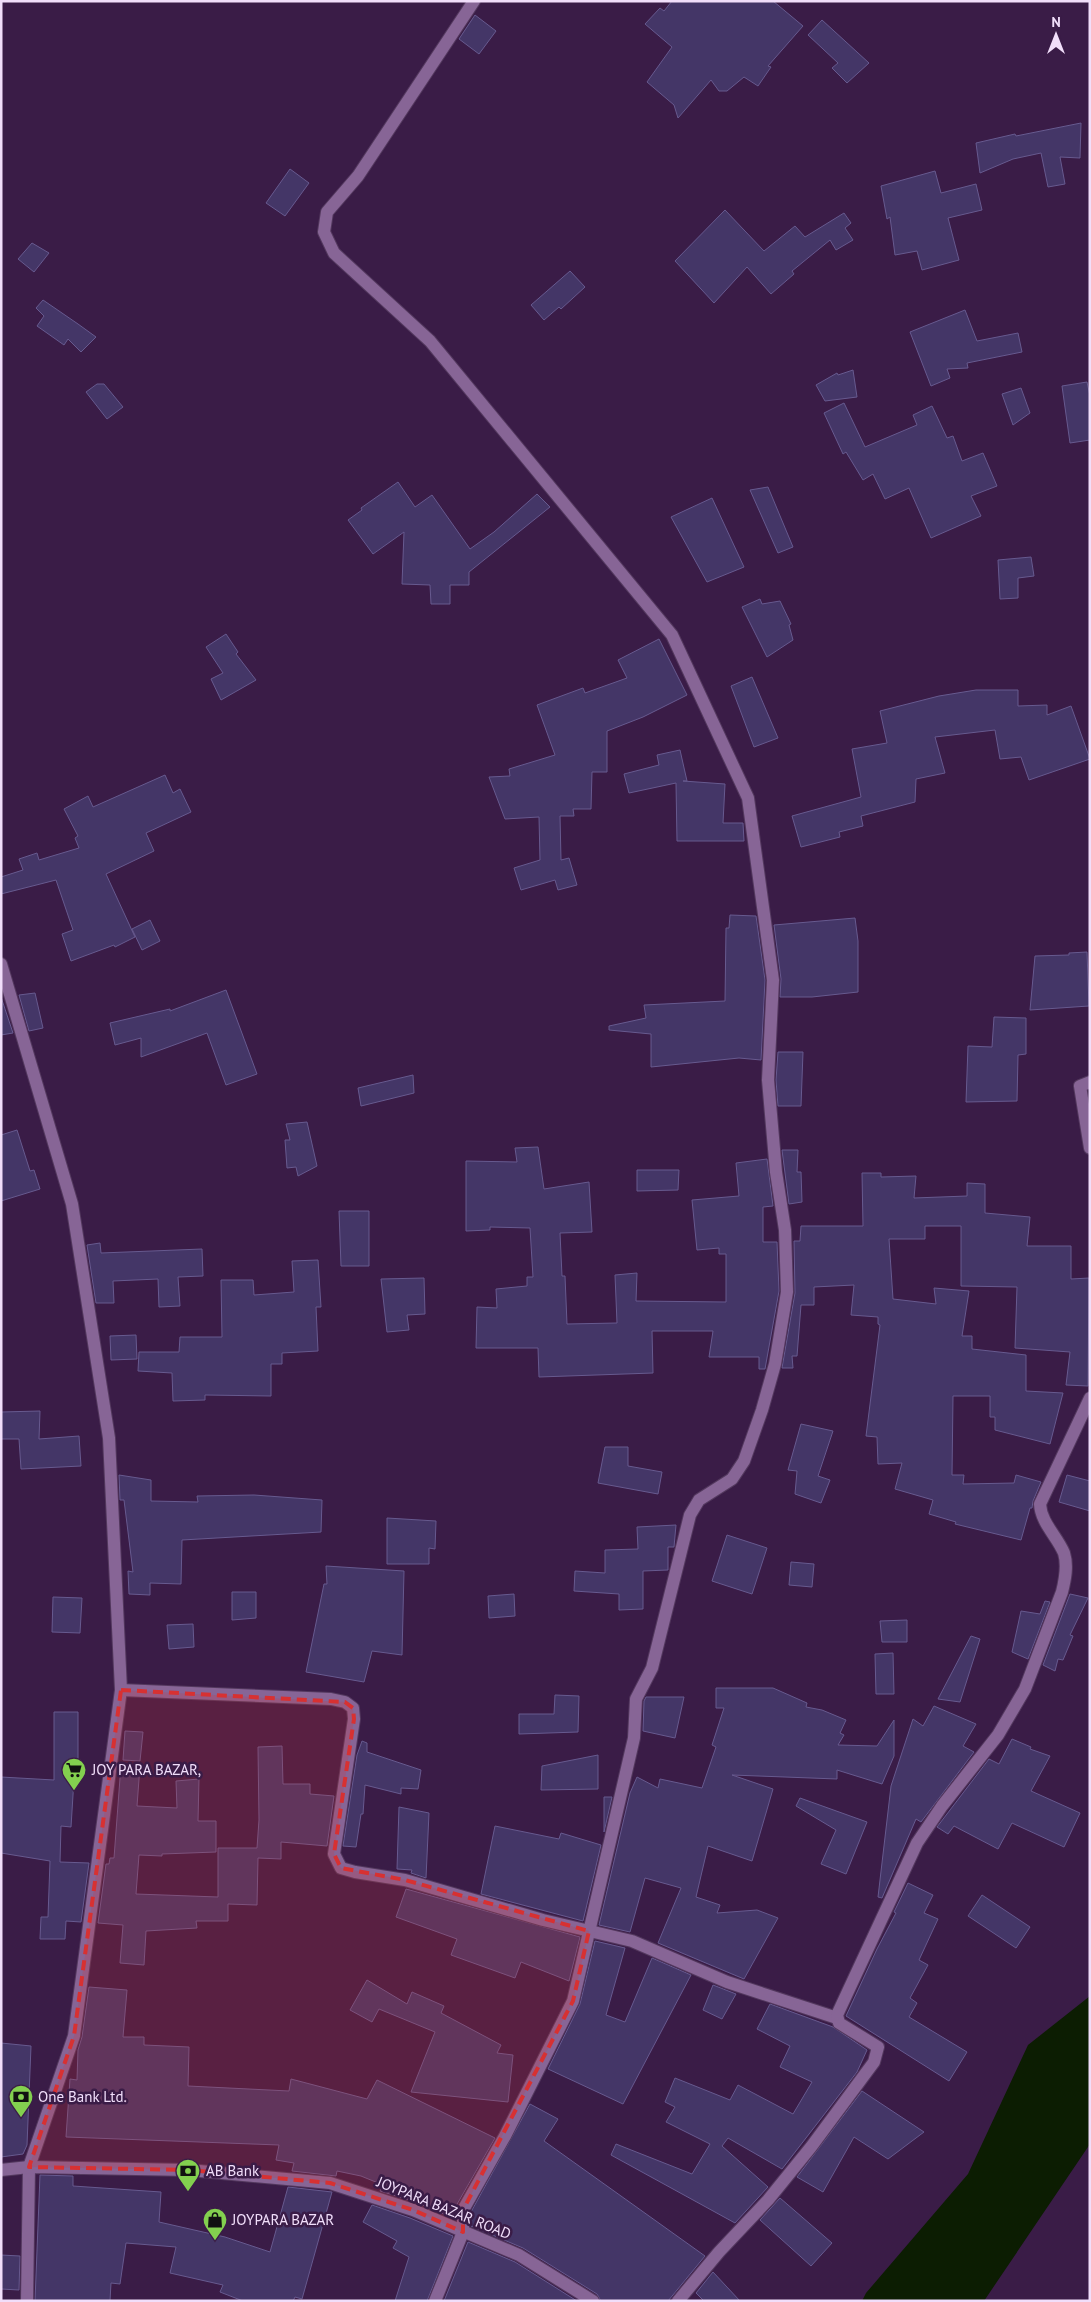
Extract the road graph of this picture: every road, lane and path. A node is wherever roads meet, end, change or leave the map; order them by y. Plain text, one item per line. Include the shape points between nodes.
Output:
1 (474, 1) edge
2 (1, 964) edge
3 (1090, 1082) edge
4 (1090, 1148) edge
5 (1090, 1398) edge
6 (121, 1690) junction
7 (589, 1931) junction
8 (837, 2018) junction
9 (29, 2167) junction
10 (1, 2170) edge
11 (463, 2232) junction
12 (27, 2301) edge
13 (436, 2301) edge
14 (593, 2301) edge
15 (678, 2301) edge

1 - 7 street via 358,176 327,212 324,232 334,253 430,341 672,635 748,798 772,980 768,1080 787,1256 787,1292 775,1364 744,1461 732,1479 699,1500 690,1515 652,1668 636,1699 634,1738
2 - 6 street via 72,1204 109,1438
3 - 4 street via 1080,1086
5 - 8 street via 1040,1504 1043,1518 1064,1554 1066,1576 1025,1688 998,1735 917,1843
6 - 7 street via 345,1702 353,1708 354,1718 334,1854 341,1868 406,1880
6 - 9 street via 74,2036
7 - 8 street via 632,1941 726,1982
7 - 11 street via 573,2001 505,2136 463,2210
8 - 15 street via 875,2044 879,2051 874,2062 768,2200
9 - 10 street, JOYPARA BAZAR ROAD
9 - 11 street, JOYPARA BAZAR ROAD via 189,2170 330,2183 413,2210
9 - 12 street
11 - 13 street
11 - 14 street, JOYPARA BAZAR ROAD via 520,2256

